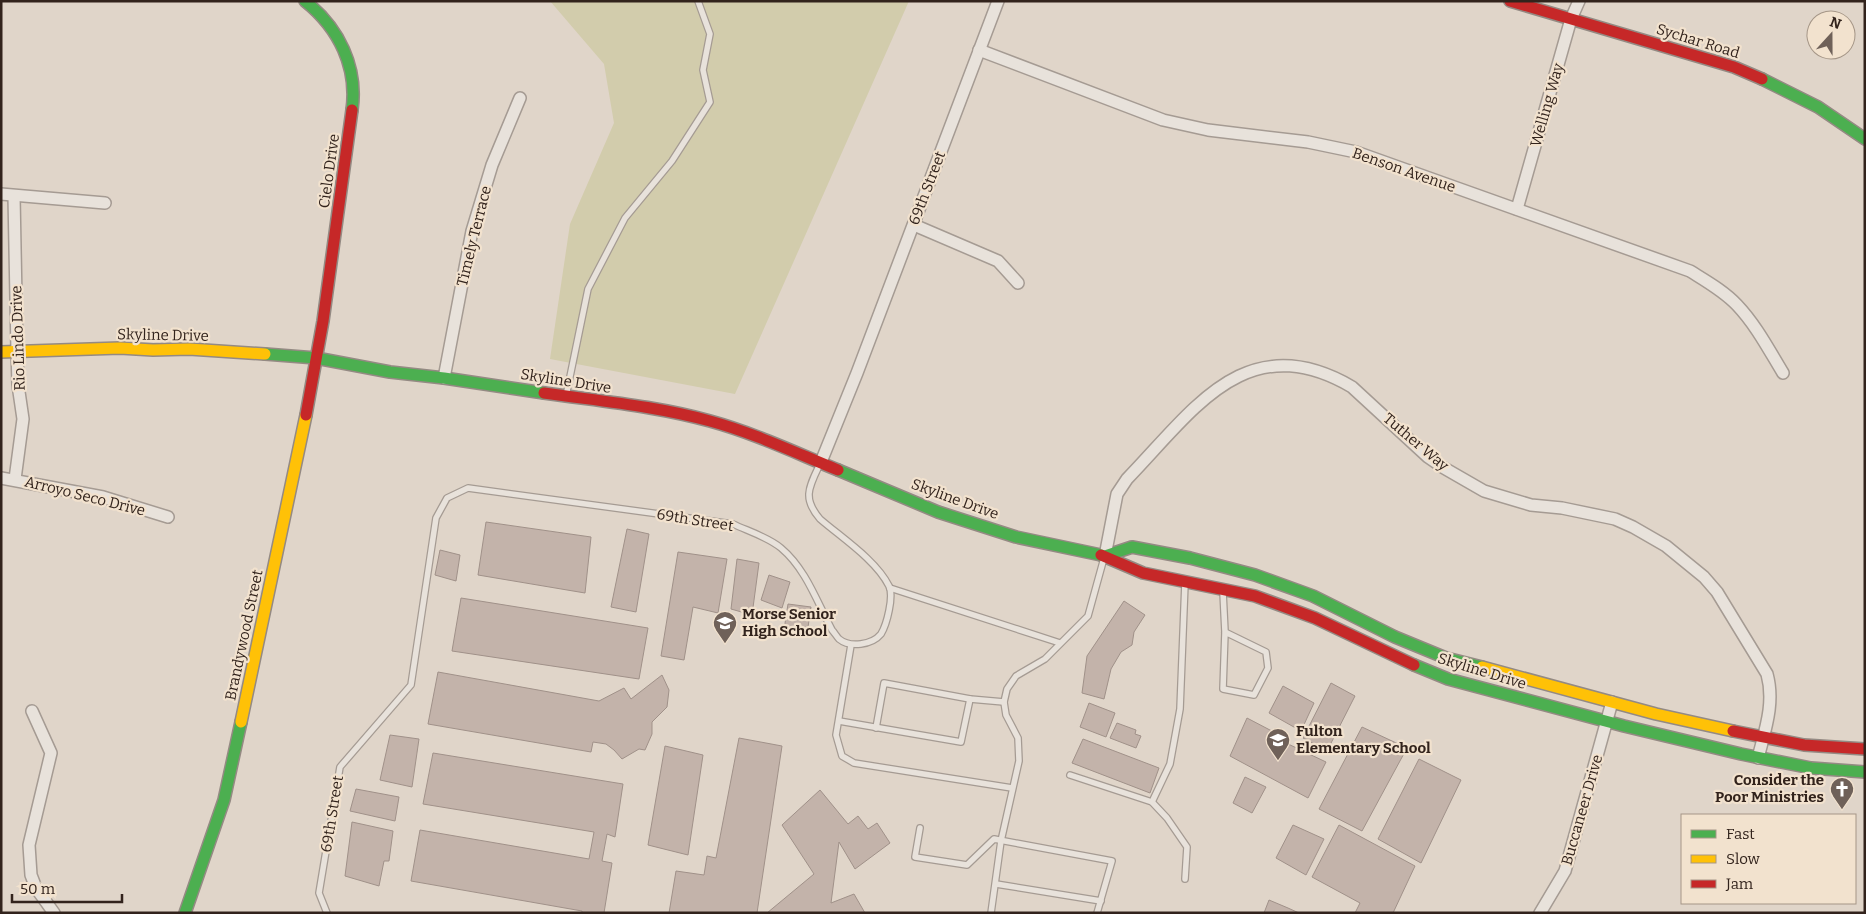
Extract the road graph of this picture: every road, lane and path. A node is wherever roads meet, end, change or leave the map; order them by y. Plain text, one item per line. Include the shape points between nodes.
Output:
1 (305, 1) edge
2 (698, 1) edge
3 (998, 1) edge
4 (1510, 1) edge
5 (1578, 1) edge
6 (1572, 19) junction
7 (979, 50) junction
8 (520, 98) dead end
9 (1865, 139) edge
10 (1, 194) edge
11 (14, 196) junction
12 (105, 203) dead end
13 (1517, 210) junction
14 (914, 225) junction
15 (1018, 283) dead end
16 (17, 351) junction
17 (1, 352) edge
18 (316, 358) junction
19 (1783, 373) dead end
20 (444, 378) junction
21 (566, 396) junction
22 (821, 462) junction
23 (1, 478) edge
24 (15, 479) junction
25 (168, 517) dead end
26 (1105, 556) junction
27 (1185, 581) junction
28 (890, 588) junction
29 (1223, 589) junction
30 (1225, 632) junction
31 (1060, 643) junction
32 (851, 645) junction
33 (970, 699) junction
34 (1004, 702) junction
35 (1612, 702) junction
36 (32, 711) dead end
37 (838, 721) junction
38 (1606, 722) junction
39 (876, 728) junction
40 (1763, 738) junction
41 (1865, 749) edge
42 (1758, 758) junction
43 (1865, 772) edge
44 (1070, 775) dead end
45 (1012, 788) junction
46 (1152, 802) junction
47 (920, 828) dead end
48 (1002, 841) junction
49 (1185, 879) dead end
50 (996, 884) junction
51 (1101, 901) junction
52 (54, 913) edge
53 (185, 913) edge
54 (327, 913) edge
55 (991, 913) edge
56 (1097, 913) edge
57 (1540, 913) edge

1 - 18 main road, Cielo Drive via 326,20 341,43 351,69 354,96
2 - 21 lane via 710,34 703,70 710,102 672,161 625,218 588,288
3 - 7 street, 69th Street
4 - 6 main road, Sychar Road
5 - 6 street, Welling Way
6 - 9 main road, Sychar Road via 1762,78 1813,102
6 - 13 street, Welling Way
7 - 13 street, Benson Avenue via 1163,120 1208,130 1308,142 1356,152
7 - 14 street, 69th Street
8 - 20 street, Timely Terrace via 492,165 472,230
10 - 11 street
11 - 12 street
11 - 16 street, Rio Lindo Drive
13 - 19 street, Benson Avenue via 1690,270 1736,304 1752,322
14 - 15 street via 998,261
14 - 22 street, 69th Street
16 - 17 main road, Skyline Drive
16 - 18 main road, Skyline Drive via 190,348
16 - 24 street, Rio Lindo Drive via 23,419
18 - 20 main road, Skyline Drive
18 - 53 main road, Brandywood Street via 224,800
20 - 21 main road, Skyline Drive
21 - 22 main road, Skyline Drive via 710,421
22 - 26 main road, Skyline Drive via 938,512 1016,538
22 - 28 lane, 69th Street via 808,493 814,512 875,566
23 - 24 street, Arroyo Seco Drive
24 - 25 street, Arroyo Seco Drive via 103,497
26 - 27 main road, Skyline Drive via 1143,573
26 - 31 lane via 1088,616
26 - 35 main road, Skyline Drive via 1132,547 1255,575 1313,596 1446,658
26 - 40 street, Tuther Way via 1117,494 1209,394 1232,379 1261,369 1294,366 1316,370 1352,387 1428,457 1484,491 1531,505 1615,519 1650,536 1684,560 1716,592 1767,674 1771,699
27 - 29 main road, Skyline Drive
27 - 46 lane via 1180,709 1170,764
28 - 31 lane
28 - 32 lane via 890,608 880,634 868,642
29 - 30 lane
29 - 38 main road, Skyline Drive via 1255,596 1314,618 1398,659 1448,679
30 - 30 lane via 1223,689 1254,695 1268,668 1266,652
31 - 34 lane via 1045,658 1016,676 1007,689
32 - 37 lane
32 - 54 lane, 69th Street via 839,639 832,630 800,567 781,547 732,524 468,488 447,498 436,518 411,685 340,767 319,893
33 - 34 lane
33 - 39 lane via 961,742
33 - 39 lane via 884,683
34 - 45 lane via 1006,715 1018,738 1019,760
35 - 38 street, Buccaneer Drive
35 - 40 main road, Skyline Drive
36 - 52 street via 51,753 29,845 31,874 36,888
37 - 39 lane
37 - 45 lane via 836,735 842,756 854,763
38 - 42 main road, Skyline Drive
38 - 57 street, Buccaneer Drive via 1564,871
40 - 41 main road, Skyline Drive via 1804,745
40 - 42 street, Tuther Way
42 - 43 main road, Skyline Drive via 1811,768
44 - 46 lane
45 - 48 lane
46 - 49 lane via 1187,847
47 - 48 lane via 915,857 967,864 994,839
48 - 50 lane
48 - 51 lane via 1112,861
50 - 51 lane
50 - 55 lane
51 - 56 lane

